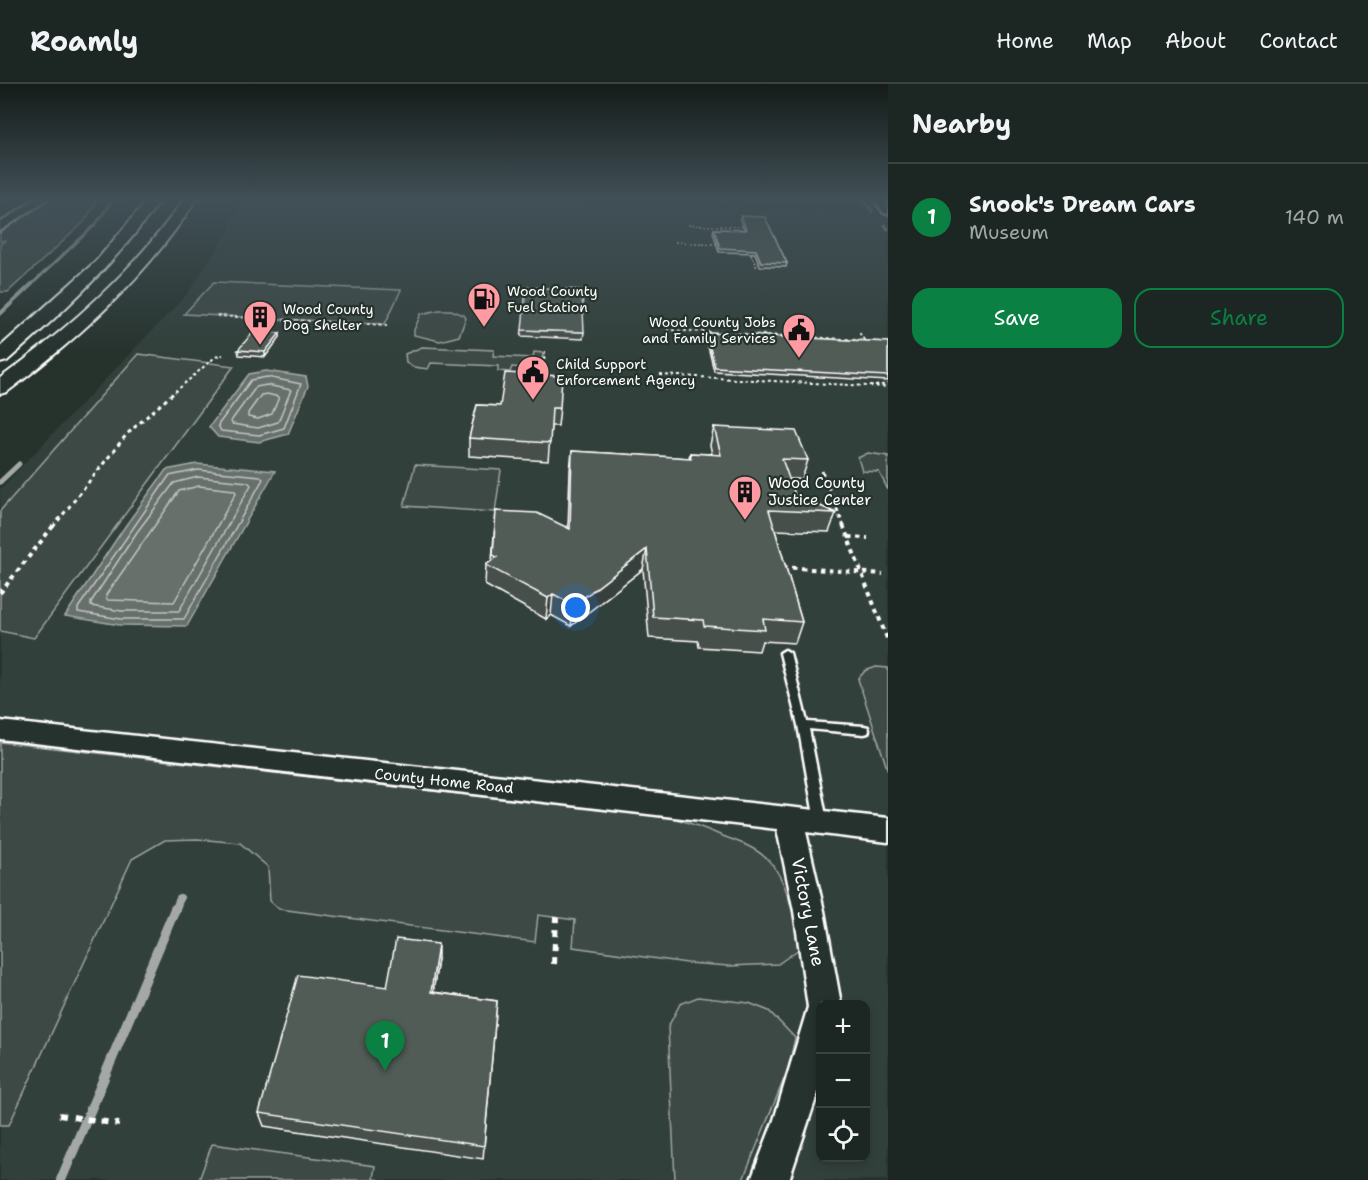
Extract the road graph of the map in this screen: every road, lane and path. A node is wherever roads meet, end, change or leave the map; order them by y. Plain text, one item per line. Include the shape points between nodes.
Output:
1 (114, 250) edge
2 (156, 250) edge
3 (751, 254) edge
4 (757, 268) dead end
5 (217, 316) dead end
6 (667, 322) dead end
7 (387, 325) dead end
8 (858, 331) dead end
9 (545, 349) dead end
10 (223, 355) dead end
11 (0, 357) edge
12 (660, 375) dead end
13 (543, 380) edge
14 (888, 386) edge
15 (0, 388) edge
16 (822, 471) dead end
17 (848, 537) junction
18 (868, 538) dead end
19 (773, 566) edge
20 (862, 572) junction
21 (883, 574) dead end
22 (0, 593) edge
23 (888, 641) edge
24 (785, 653) dead end
25 (803, 725) junction
26 (0, 730) edge
27 (864, 730) dead end
28 (789, 819) junction
29 (821, 821) junction
30 (888, 830) edge
31 (556, 917) dead end
32 (554, 964) dead end
33 (823, 1000) edge
34 (816, 1036) edge
35 (59, 1114) dead end
36 (119, 1124) dead end
37 (770, 1180) edge

1 - 11 highway
2 - 15 highway via 102,307
3 - 4 path
5 - 7 path
6 - 8 path via 668,330 864,340
9 - 13 path
10 - 22 path via 215,357 127,434
12 - 14 path
16 - 17 path
17 - 18 path
17 - 20 path
19 - 20 path
20 - 21 path
20 - 23 path
24 - 25 lane
25 - 27 lane
25 - 29 lane
26 - 28 street, County Home Road
28 - 29 street, County Home Road
28 - 33 street, Victory Lane
29 - 30 street, County Home Road
31 - 32 path
34 - 37 street via 806,1080
35 - 36 path

